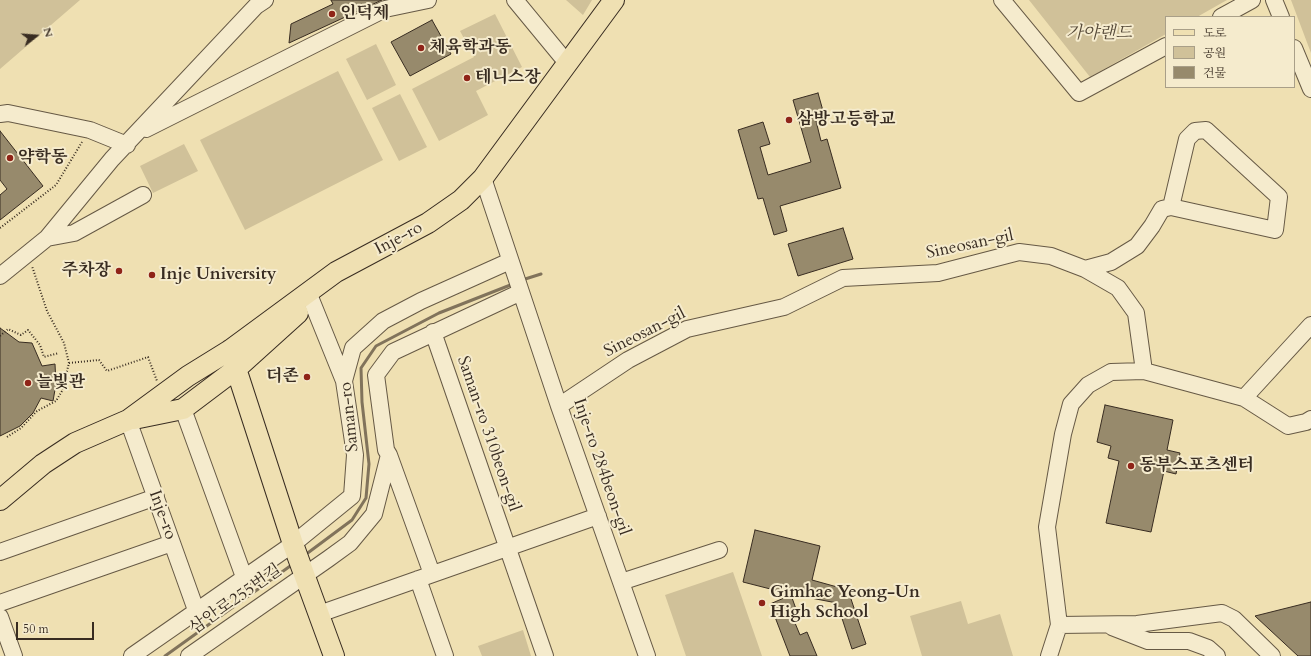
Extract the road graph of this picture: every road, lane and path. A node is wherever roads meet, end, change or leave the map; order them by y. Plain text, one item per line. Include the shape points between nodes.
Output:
1 (265, 0) edge
2 (428, 0) edge
3 (515, 0) edge
4 (614, 0) edge
5 (1002, 0) edge
6 (1252, 0) edge
7 (1274, 0) edge
8 (1223, 16) edge
9 (1281, 16) edge
10 (1165, 47) edge
11 (1295, 50) edge
12 (567, 63) junction
13 (1311, 89) edge
14 (0, 114) edge
15 (90, 130) junction
16 (138, 133) junction
17 (127, 145) junction
18 (483, 178) junction
19 (143, 195) dead end
20 (1171, 207) junction
21 (0, 228) edge
22 (47, 238) junction
23 (28, 254) junction
24 (511, 265) junction
25 (1085, 269) junction
26 (0, 276) edge
27 (520, 291) junction
28 (308, 292) junction
29 (1311, 324) edge
30 (433, 332) junction
31 (0, 336) edge
32 (230, 350) junction
33 (59, 353) dead end
34 (69, 363) junction
35 (236, 369) junction
36 (1144, 370) junction
37 (344, 381) junction
38 (157, 382) dead end
39 (1244, 398) junction
40 (559, 406) junction
41 (183, 410) junction
42 (1311, 419) edge
43 (128, 420) junction
44 (7, 437) dead end
45 (389, 456) junction
46 (156, 497) junction
47 (0, 500) edge
48 (598, 516) junction
49 (172, 543) junction
50 (294, 545) junction
51 (507, 548) junction
52 (719, 550) dead end
53 (0, 552) edge
54 (304, 572) junction
55 (244, 577) junction
56 (425, 577) junction
57 (621, 582) junction
58 (0, 603) edge
59 (196, 610) junction
60 (319, 614) junction
61 (0, 617) edge
62 (1059, 625) junction
63 (1107, 625) junction
64 (210, 649) edge
65 (14, 656) edge
66 (132, 656) edge
67 (189, 656) edge
68 (334, 656) edge
69 (445, 656) edge
70 (545, 656) edge
71 (646, 656) edge
72 (1049, 656) edge
73 (1217, 656) edge
74 (1272, 656) edge

1 - 16 street via 256,6
2 - 16 street via 385,9
3 - 12 street
4 - 12 main road, Inje-ro
5 - 10 street via 1079,94
6 - 8 street
7 - 9 street
11 - 13 street
12 - 18 main road, Inje-ro
14 - 15 street via 8,113
15 - 17 street
15 - 21 path via 56,185
16 - 17 street
17 - 22 street via 112,159
18 - 24 street
18 - 28 main road, Inje-ro via 461,200 428,223 336,272
19 - 22 street via 74,233
20 - 20 street via 1187,139 1195,131 1206,130 1279,197 1275,230
20 - 25 street via 1162,209 1136,246 1111,262
22 - 23 street
23 - 26 street
23 - 34 path via 47,311 64,343
24 - 27 street, Inje-ro 284beon-gil
24 - 37 street, Saman-ro via 421,300 383,321 353,348
25 - 36 street, Sineosan-gil via 1118,288 1136,312
25 - 40 street, Sineosan-gil via 1051,256 1019,252 938,273 843,278 784,307 687,329 628,360
27 - 30 street, Saman-ro
27 - 40 street, Inje-ro 284beon-gil
28 - 32 main road, Inje-ro
28 - 35 main road via 302,310
28 - 37 street
29 - 39 street
30 - 45 street, Saman-ro via 392,352 376,375 386,450
30 - 51 street, Saman-ro 310beon-gil
31 - 33 path via 8,329 21,335 28,330 40,345 44,357
32 - 35 main road
32 - 43 main road, Inje-ro via 188,376
34 - 38 path via 99,360 107,371 148,357
34 - 44 path via 62,391 56,401 37,411 21,428
35 - 41 main road
35 - 50 main road
36 - 39 street
36 - 62 street via 1111,372 1088,385 1070,404 1047,527
37 - 50 street, Saman-ro via 355,455 352,496
39 - 42 street via 1288,426
40 - 48 street, Inje-ro 284beon-gil
41 - 43 main road
41 - 55 street
43 - 46 street, Inje-ro
43 - 47 main road, Inje-ro via 75,443 43,464
45 - 54 street, Saman-ro via 374,514 350,542
45 - 56 street
46 - 49 street, Inje-ro
46 - 53 street
48 - 51 street
48 - 57 street, Inje-ro 284beon-gil
49 - 58 street
49 - 59 street, Inje-ro
50 - 54 main road
50 - 55 street, Saman-ro
51 - 56 street
51 - 70 street, Saman-ro 310beon-gil
52 - 57 street
54 - 60 main road
54 - 64 street, 삼안로255번길
55 - 59 street, Saman-ro
56 - 60 street
56 - 69 street
57 - 71 street, Inje-ro 284beon-gil
59 - 66 street, Saman-ro
60 - 68 main road
61 - 65 street
62 - 63 street
62 - 72 street
63 - 73 street via 1148,641 1189,641 1208,648
63 - 74 street via 1137,624 1222,613 1234,619
64 - 67 street, 삼안로255번길

